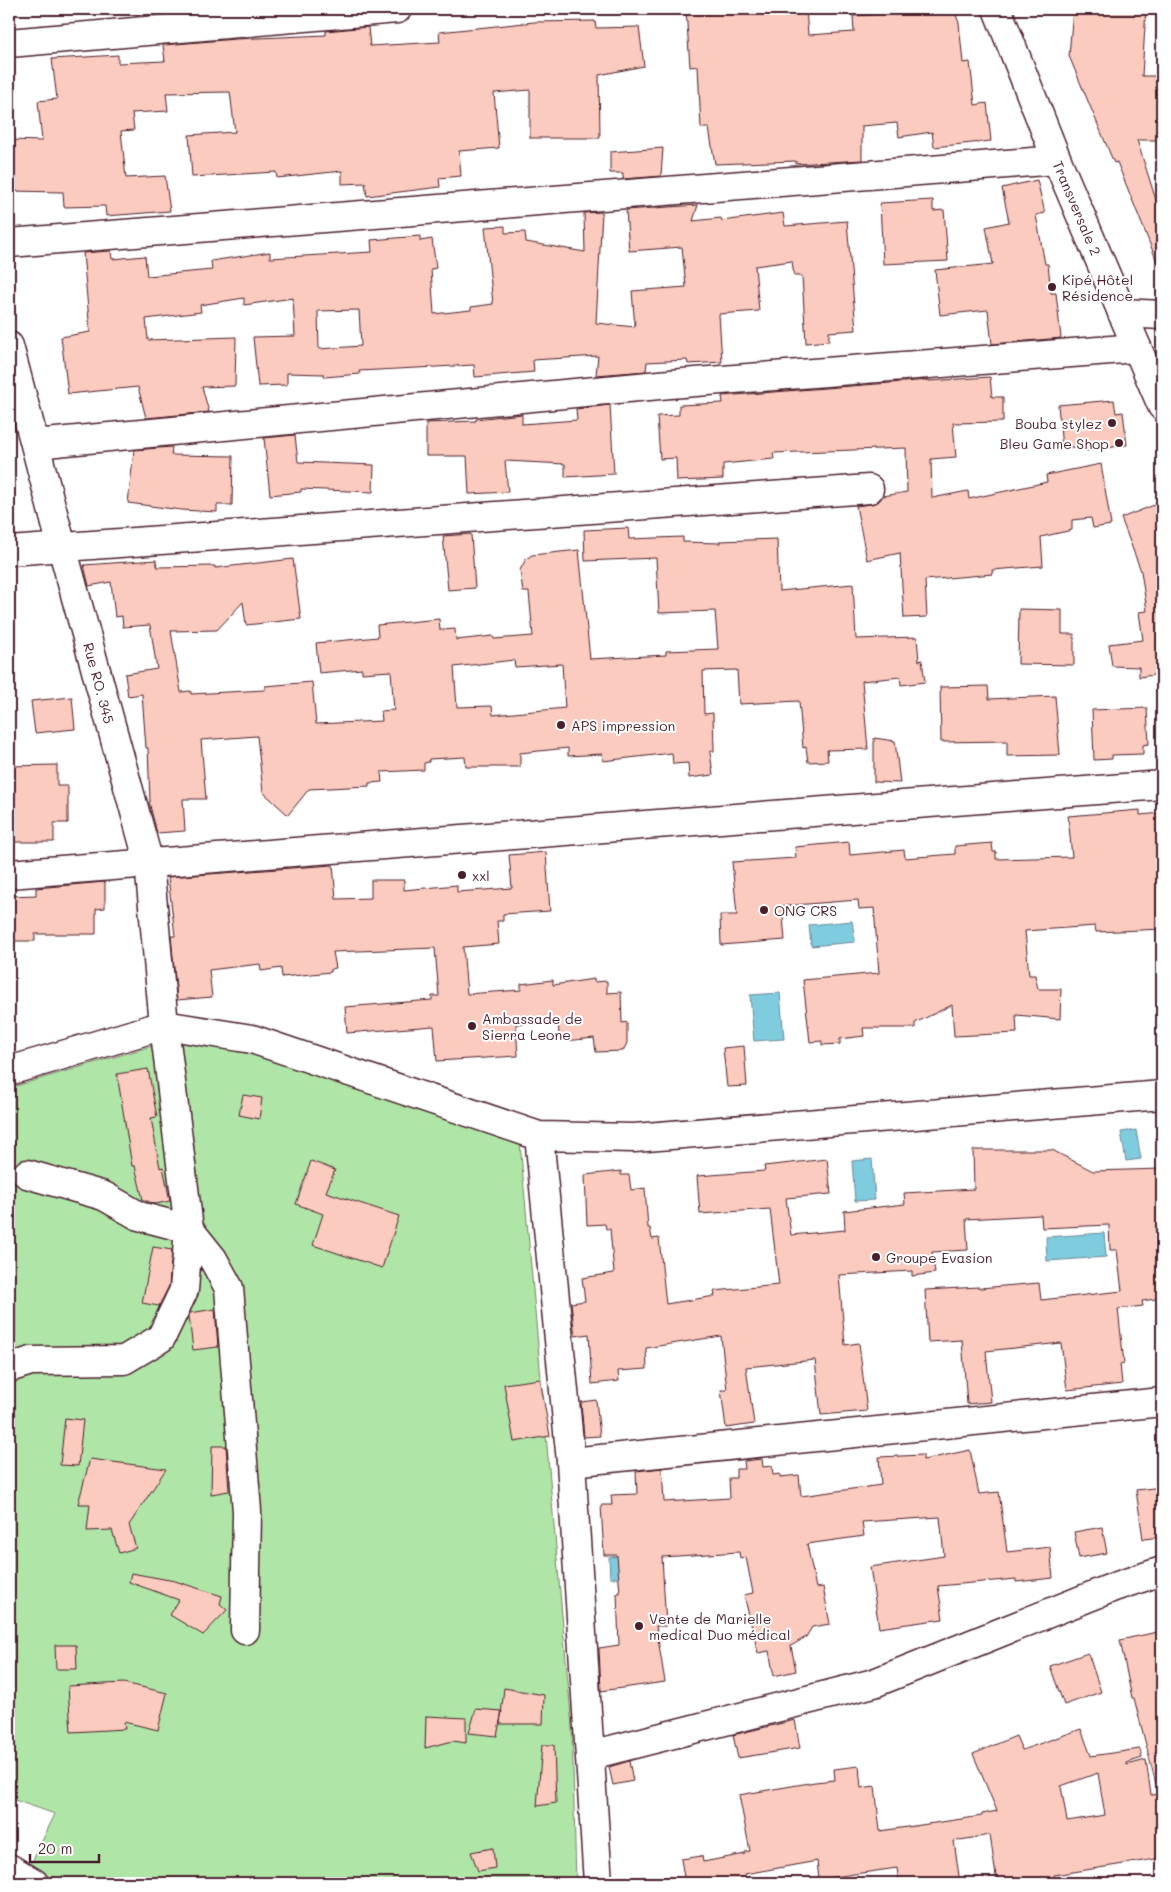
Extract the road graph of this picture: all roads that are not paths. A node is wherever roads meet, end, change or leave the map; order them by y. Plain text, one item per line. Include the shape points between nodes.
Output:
1 (397, 9) edge
2 (997, 9) edge
3 (9, 43) edge
4 (1057, 160) junction
5 (9, 243) edge
6 (1122, 313) junction
7 (1162, 314) edge
8 (9, 348) edge
9 (1137, 348) junction
10 (1162, 406) edge
11 (35, 444) junction
12 (869, 489) dead end
13 (62, 547) junction
14 (9, 551) edge
15 (1162, 785) edge
16 (149, 864) junction
17 (9, 874) edge
18 (164, 1025) junction
19 (9, 1070) edge
20 (1162, 1095) edge
21 (539, 1136) junction
22 (27, 1174) dead end
23 (190, 1229) junction
24 (9, 1368) edge
25 (1162, 1402) edge
26 (571, 1462) junction
27 (1162, 1571) edge
28 (245, 1630) dead end
29 (591, 1755) junction
30 (9, 1868) edge
31 (34, 1883) edge
32 (598, 1883) edge

1 - 3 street
2 - 4 street, Transversale 2
4 - 5 street
4 - 6 street, Transversale 2
6 - 7 street
6 - 9 street, Transversale 2
8 - 11 street, Rue RO. 345
9 - 10 street, Transversale 2
9 - 11 street via 670,384
11 - 13 street, Rue RO. 345
12 - 13 street
13 - 14 street
13 - 16 street, Rue RO. 345
15 - 16 street
16 - 17 street
16 - 18 street, Rue RO. 345
18 - 19 street
18 - 21 street via 252,1038
18 - 23 street, Rue RO. 345
20 - 21 street via 634,1138
21 - 26 street
22 - 23 street via 104,1196 138,1216
23 - 24 street, Rue RO. 345 via 184,1290 161,1338 124,1360 31,1361
23 - 28 street via 213,1259 229,1288 246,1511
25 - 26 street
26 - 29 street
27 - 29 street via 874,1683
29 - 32 street
30 - 31 street

